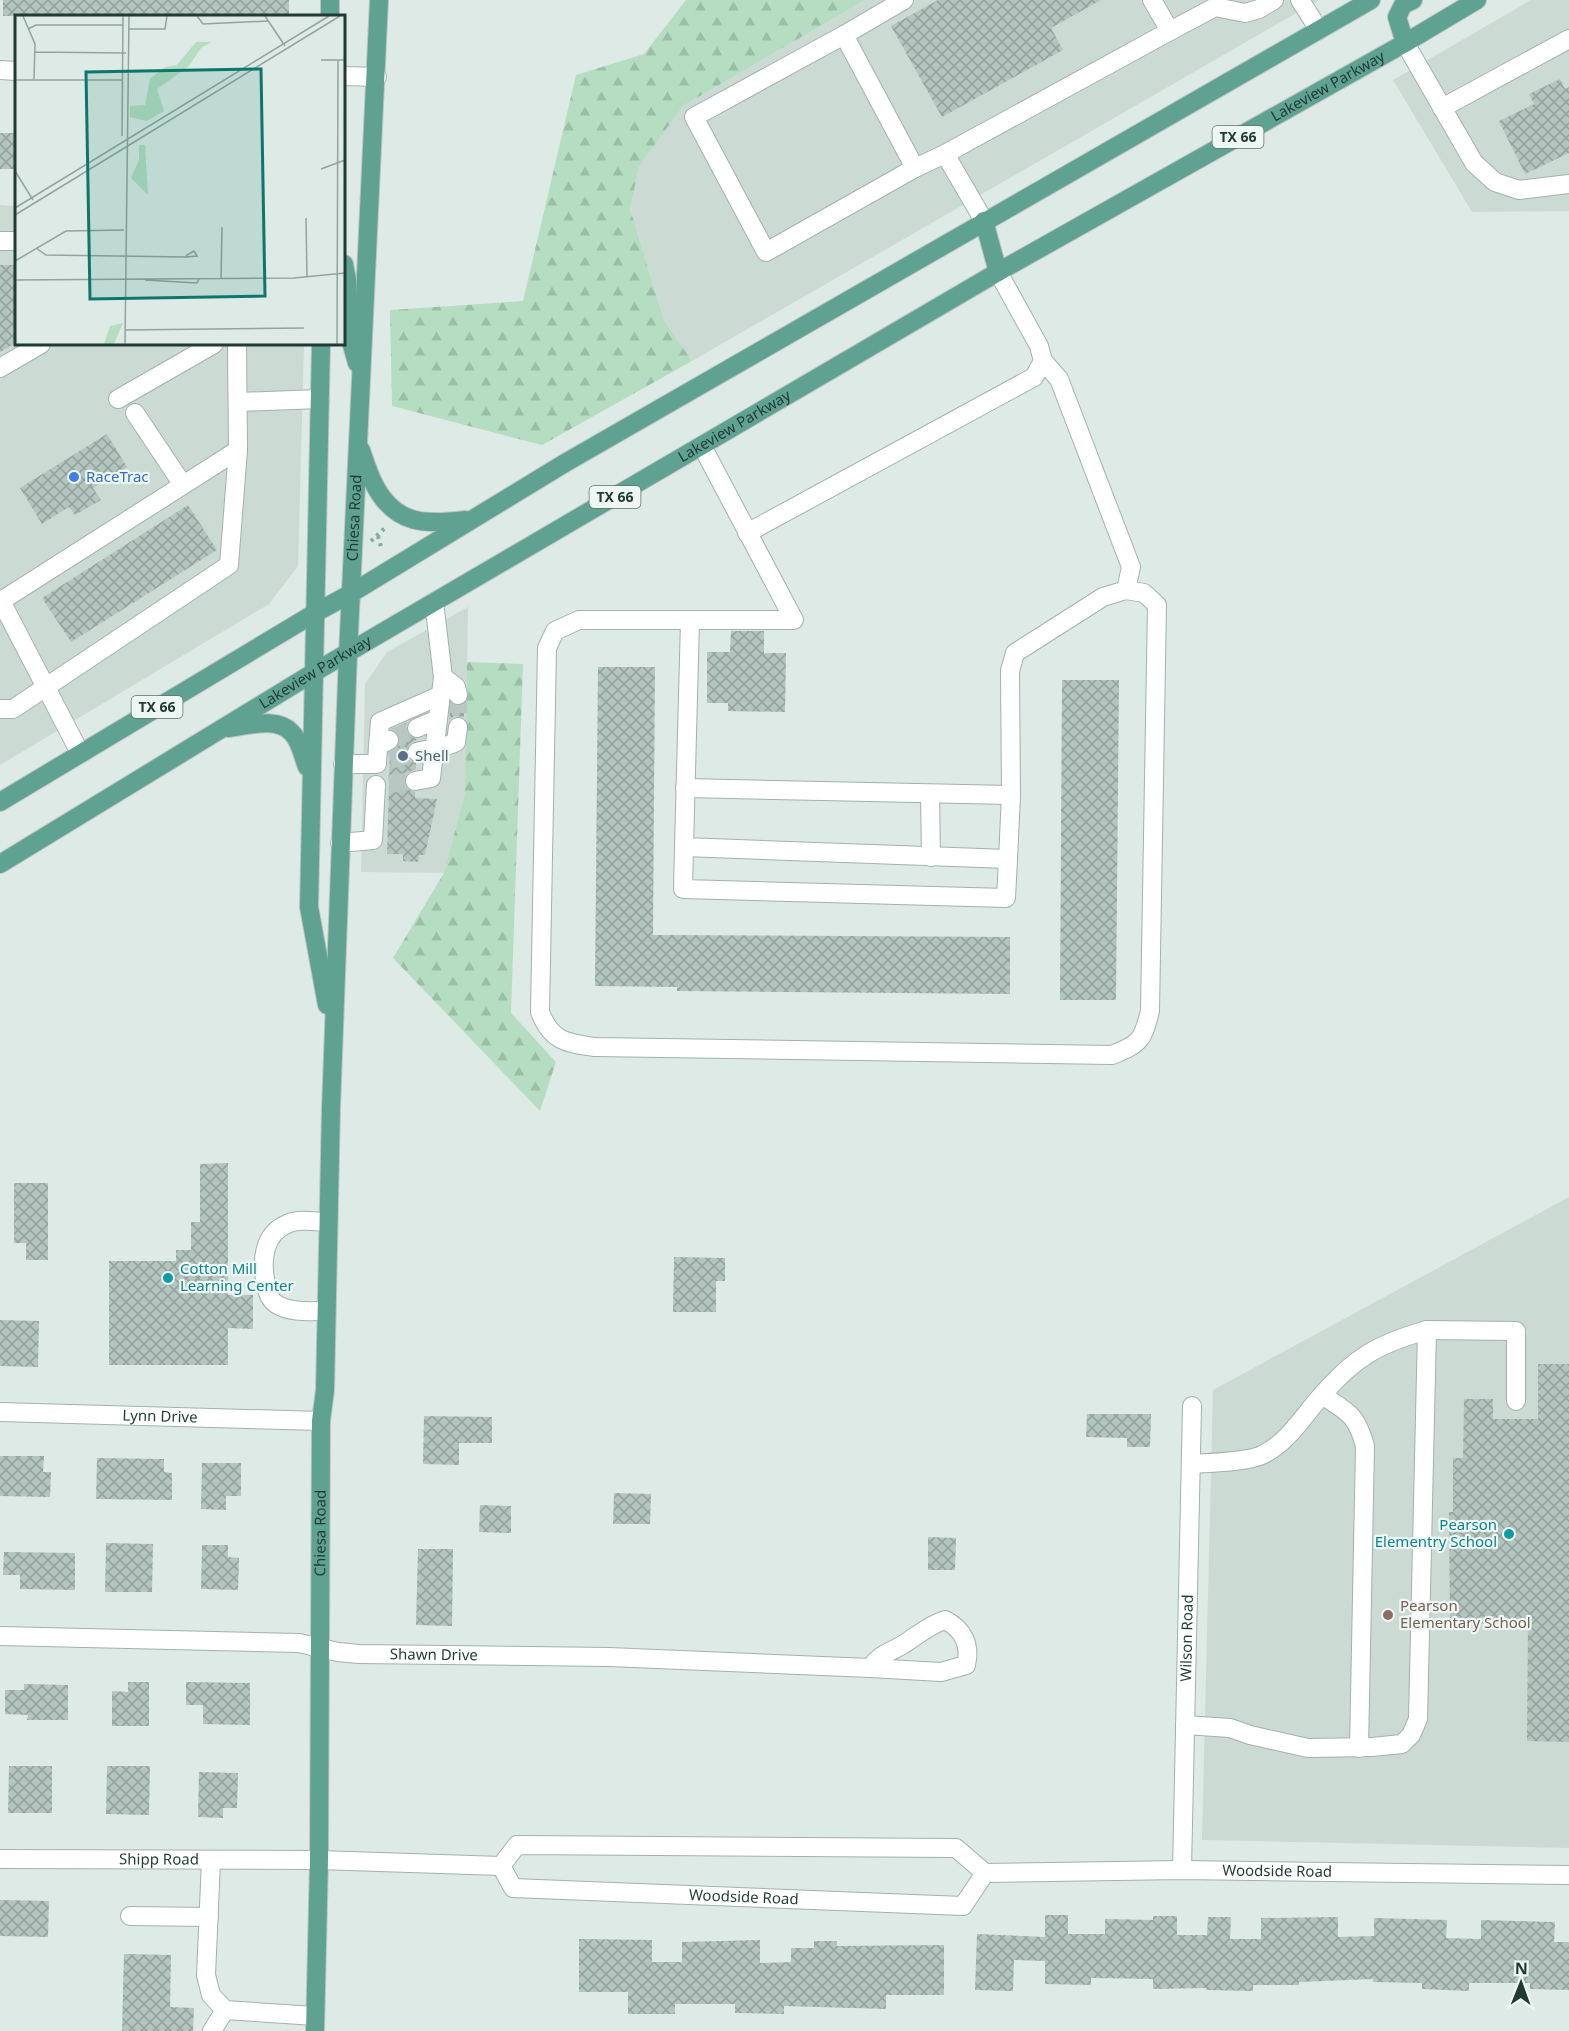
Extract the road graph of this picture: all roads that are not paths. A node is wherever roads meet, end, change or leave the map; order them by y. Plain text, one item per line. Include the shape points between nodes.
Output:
1 (379, 0) edge
2 (904, 0) edge
3 (1152, 0) edge
4 (1274, 0) edge
5 (1300, 0) edge
6 (1371, 0) edge
7 (1413, 0) edge
8 (1477, 0) edge
9 (1212, 3) edge
10 (1318, 30) junction
11 (1170, 31) junction
12 (844, 35) junction
13 (1569, 39) edge
14 (1405, 43) junction
15 (345, 76) edge
16 (377, 77) junction
17 (1442, 108) junction
18 (945, 154) junction
19 (915, 168) junction
20 (1569, 184) edge
21 (984, 221) junction
22 (345, 269) edge
23 (998, 272) junction
24 (39, 345) edge
25 (212, 345) edge
26 (237, 345) edge
27 (321, 345) edge
28 (1043, 361) junction
29 (0, 368) edge
30 (362, 382) junction
31 (118, 399) dead end
32 (320, 399) junction
33 (237, 402) junction
34 (135, 413) dead end
35 (359, 444) junction
36 (702, 446) junction
37 (237, 450) junction
38 (183, 484) junction
39 (473, 519) junction
40 (747, 533) junction
41 (1126, 590) junction
42 (351, 594) junction
43 (434, 602) junction
44 (315, 613) junction
45 (690, 621) junction
46 (348, 654) junction
47 (313, 673) junction
48 (46, 688) junction
49 (447, 689) junction
50 (0, 709) edge
51 (438, 719) junction
52 (458, 727) tunnel mouth
53 (417, 728) tunnel mouth
54 (220, 730) junction
55 (435, 746) junction
56 (384, 752) junction
57 (417, 752) tunnel mouth
58 (80, 753) junction
59 (343, 764) junction
60 (311, 778) junction
61 (416, 781) tunnel mouth
62 (685, 788) junction
63 (930, 794) junction
64 (1011, 795) junction
65 (0, 802) edge
66 (340, 843) junction
67 (684, 847) junction
68 (931, 857) junction
69 (1008, 859) junction
70 (0, 864) edge
71 (333, 1036) junction
72 (328, 1222) junction
73 (326, 1311) junction
74 (1426, 1330) junction
75 (1322, 1395) junction
76 (1516, 1401) dead end
77 (1192, 1406) dead end
78 (0, 1412) edge
79 (321, 1421) junction
80 (1191, 1464) junction
81 (0, 1636) edge
82 (319, 1647) junction
83 (870, 1668) junction
84 (1185, 1725) junction
85 (1359, 1748) junction
86 (0, 1859) edge
87 (319, 1860) junction
88 (211, 1861) junction
89 (501, 1866) junction
90 (1182, 1870) junction
91 (985, 1873) junction
92 (1569, 1875) edge
93 (130, 1916) dead end
94 (209, 1917) junction
95 (225, 2010) junction
96 (315, 2023) edge
97 (212, 2031) edge

1 - 16 main road, Chiesa Road
2 - 12 street
3 - 11 street
4 - 9 street via 1245,13
5 - 10 street
6 - 10 main road, TX 66
7 - 14 main road via 1403,5 1397,17
8 - 14 main road, Lakeview Parkway / TX 66
9 - 11 street
10 - 21 main road, TX 66
11 - 18 street
12 - 19 street
12 - 19 street via 694,117 766,252
13 - 17 street
14 - 17 street
14 - 23 main road, Lakeview Parkway / TX 66
15 - 16 street
16 - 30 main road, Chiesa Road
17 - 20 street via 1474,164 1495,182 1519,190
18 - 19 street
18 - 21 street
21 - 23 main road
21 - 39 main road, TX 66
22 - 30 main road via 348,331
23 - 28 street via 1039,346
23 - 36 main road, Lakeview Parkway / TX 66
24 - 29 street
25 - 31 street
26 - 33 street
27 - 32 main road, Chiesa Road
28 - 40 street via 1034,377
28 - 41 street via 1059,379 1131,567
30 - 35 main road, Chiesa Road
32 - 33 street
32 - 44 main road, Chiesa Road
33 - 37 street
34 - 38 street
35 - 39 main road via 375,486 388,504 408,519 438,524
35 - 42 main road, Chiesa Road
36 - 40 street
36 - 43 main road, Lakeview Parkway / TX 66
37 - 38 street
37 - 48 street via 229,565
38 - 48 street via 1,601
39 - 42 main road, TX 66
40 - 45 street via 794,620
41 - 45 street via 1144,593 1156,605 1150,1011 1145,1031 1134,1046 1113,1055 595,1047 567,1043 546,1028 540,1012 547,648 555,631 579,620
41 - 64 street via 1103,597 1015,653 1010,671
42 - 44 main road, TX 66
42 - 46 main road, Chiesa Road
43 - 46 main road, Lakeview Parkway / TX 66
43 - 49 street
44 - 47 main road, Chiesa Road
44 - 58 main road, TX 66
45 - 62 street
46 - 47 main road, Lakeview Parkway / TX 66
46 - 59 main road, Chiesa Road
47 - 54 main road, Lakeview Parkway / TX 66
47 - 60 main road, Chiesa Road
48 - 50 street via 13,709
48 - 58 street
49 - 51 street
49 - 56 street via 380,722
51 - 53 street
51 - 55 street
52 - 55 street via 456,742
54 - 60 main road via 266,723 284,727 299,746
54 - 70 main road, Lakeview Parkway / TX 66
55 - 57 street
55 - 61 street via 431,778
56 - 59 street
56 - 66 street via 373,840
58 - 65 main road, TX 66
59 - 66 main road, Chiesa Road
60 - 71 main road, Chiesa Road via 309,907
62 - 63 street
62 - 67 street
63 - 64 street
63 - 68 street
64 - 69 street
66 - 71 main road, Chiesa Road
67 - 68 street
67 - 69 street via 683,889 1006,898
68 - 69 street
71 - 72 main road, Chiesa Road
72 - 73 main road, Chiesa Road
72 - 73 street via 288,1223 267,1244 263,1261 267,1292 273,1303 295,1310
73 - 79 main road, Chiesa Road
74 - 75 street via 1371,1350
74 - 76 street via 1516,1331
74 - 85 street via 1418,1719 1402,1744
75 - 80 street via 1295,1429 1263,1455
75 - 85 street via 1359,1425 1365,1446
77 - 80 street, Wilson Road
78 - 79 street, Lynn Drive
79 - 82 main road, Chiesa Road
80 - 84 street, Wilson Road
81 - 82 street, Shawn Drive via 299,1643
82 - 83 street, Shawn Drive via 358,1654 609,1657
82 - 87 main road, Chiesa Road
83 - 83 street, Shawn Drive via 955,1670 966,1665 966,1641 955,1624 945,1620 883,1653
84 - 85 street via 1230,1728 1308,1748
84 - 90 street, Wilson Road
86 - 88 street, Shipp Road
87 - 88 street, Shipp Road
87 - 89 street
87 - 96 main road, Chiesa Road
88 - 94 street
89 - 91 street via 517,1845 956,1848
89 - 91 street, Woodside Road via 513,1888 963,1906
90 - 91 street, Woodside Road
90 - 92 street, Woodside Road
93 - 94 street
94 - 95 street via 206,1975 211,1995
95 - 96 street
95 - 97 street

